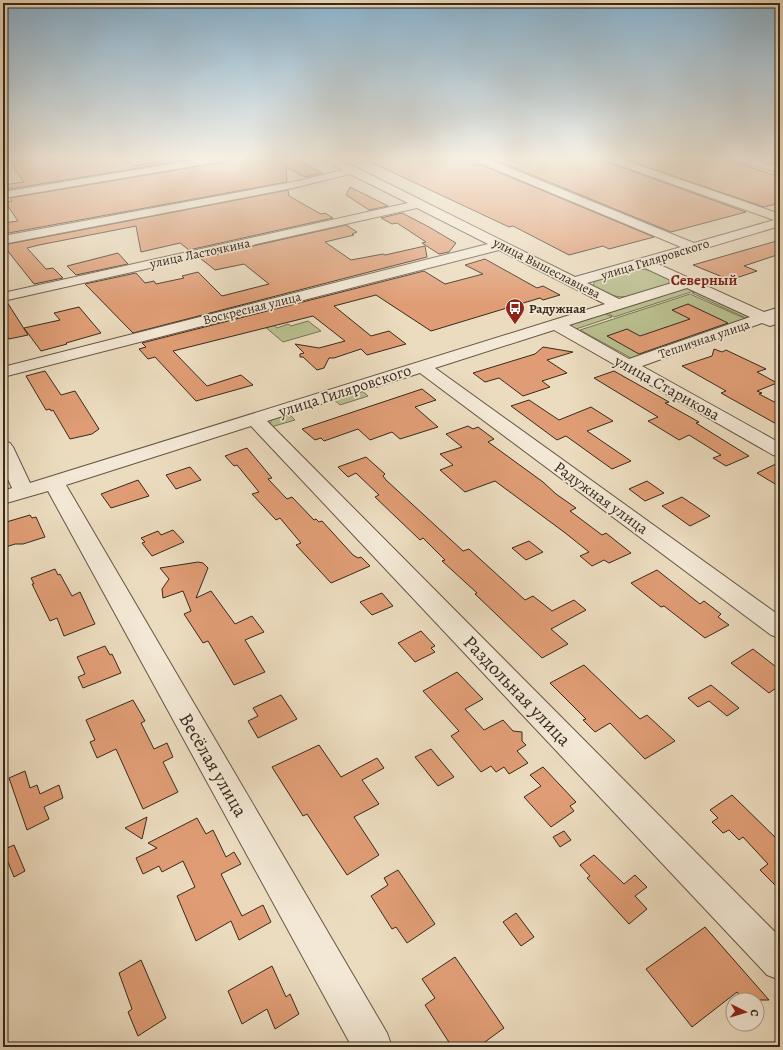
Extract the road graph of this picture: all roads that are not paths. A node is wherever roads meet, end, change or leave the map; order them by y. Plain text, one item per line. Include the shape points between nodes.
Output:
1 (173, 207) edge
2 (407, 207) edge
3 (426, 207) edge
4 (596, 207) edge
5 (749, 207) edge
6 (780, 218) edge
7 (780, 222) edge
8 (3, 240) edge
9 (501, 245) junction
10 (693, 247) junction
11 (644, 262) junction
12 (575, 282) junction
13 (687, 283) junction
14 (3, 297) edge
15 (617, 304) junction
16 (780, 312) edge
17 (764, 318) junction
18 (555, 324) junction
19 (780, 325) edge
20 (628, 365) junction
21 (422, 366) junction
22 (3, 372) edge
23 (254, 419) junction
24 (3, 447) edge
25 (780, 451) edge
26 (54, 482) junction
27 (24, 491) junction
28 (3, 498) edge
29 (780, 629) edge
30 (780, 962) edge
31 (373, 1047) edge

1 - 8 street
2 - 14 street, улица Ласточкина
3 - 9 street, улица Вышеславцева
4 - 10 street
5 - 6 street
7 - 10 street, улица Гиляровского
9 - 12 street, улица Вышеславцева
9 - 22 street, Воскресная улица
10 - 11 street, улица Гиляровского
11 - 12 street, улица Гиляровского
11 - 13 street
12 - 15 street, улица Вышеславцева
13 - 15 street, улица Гиляровского
13 - 17 street
15 - 18 street, улица Гиляровского
16 - 17 street, Тепличная улица
17 - 19 street
17 - 20 street, Тепличная улица
18 - 20 street, улица Старикова
18 - 21 street, улица Гиляровского
20 - 25 street, улица Старикова
21 - 23 street, улица Гиляровского
21 - 29 street, Радужная улица
23 - 26 street, улица Гиляровского
23 - 30 street, Раздольная улица
24 - 27 street
26 - 27 street, улица Гиляровского
26 - 31 street, Весёлая улица
27 - 28 street, улица Гиляровского

